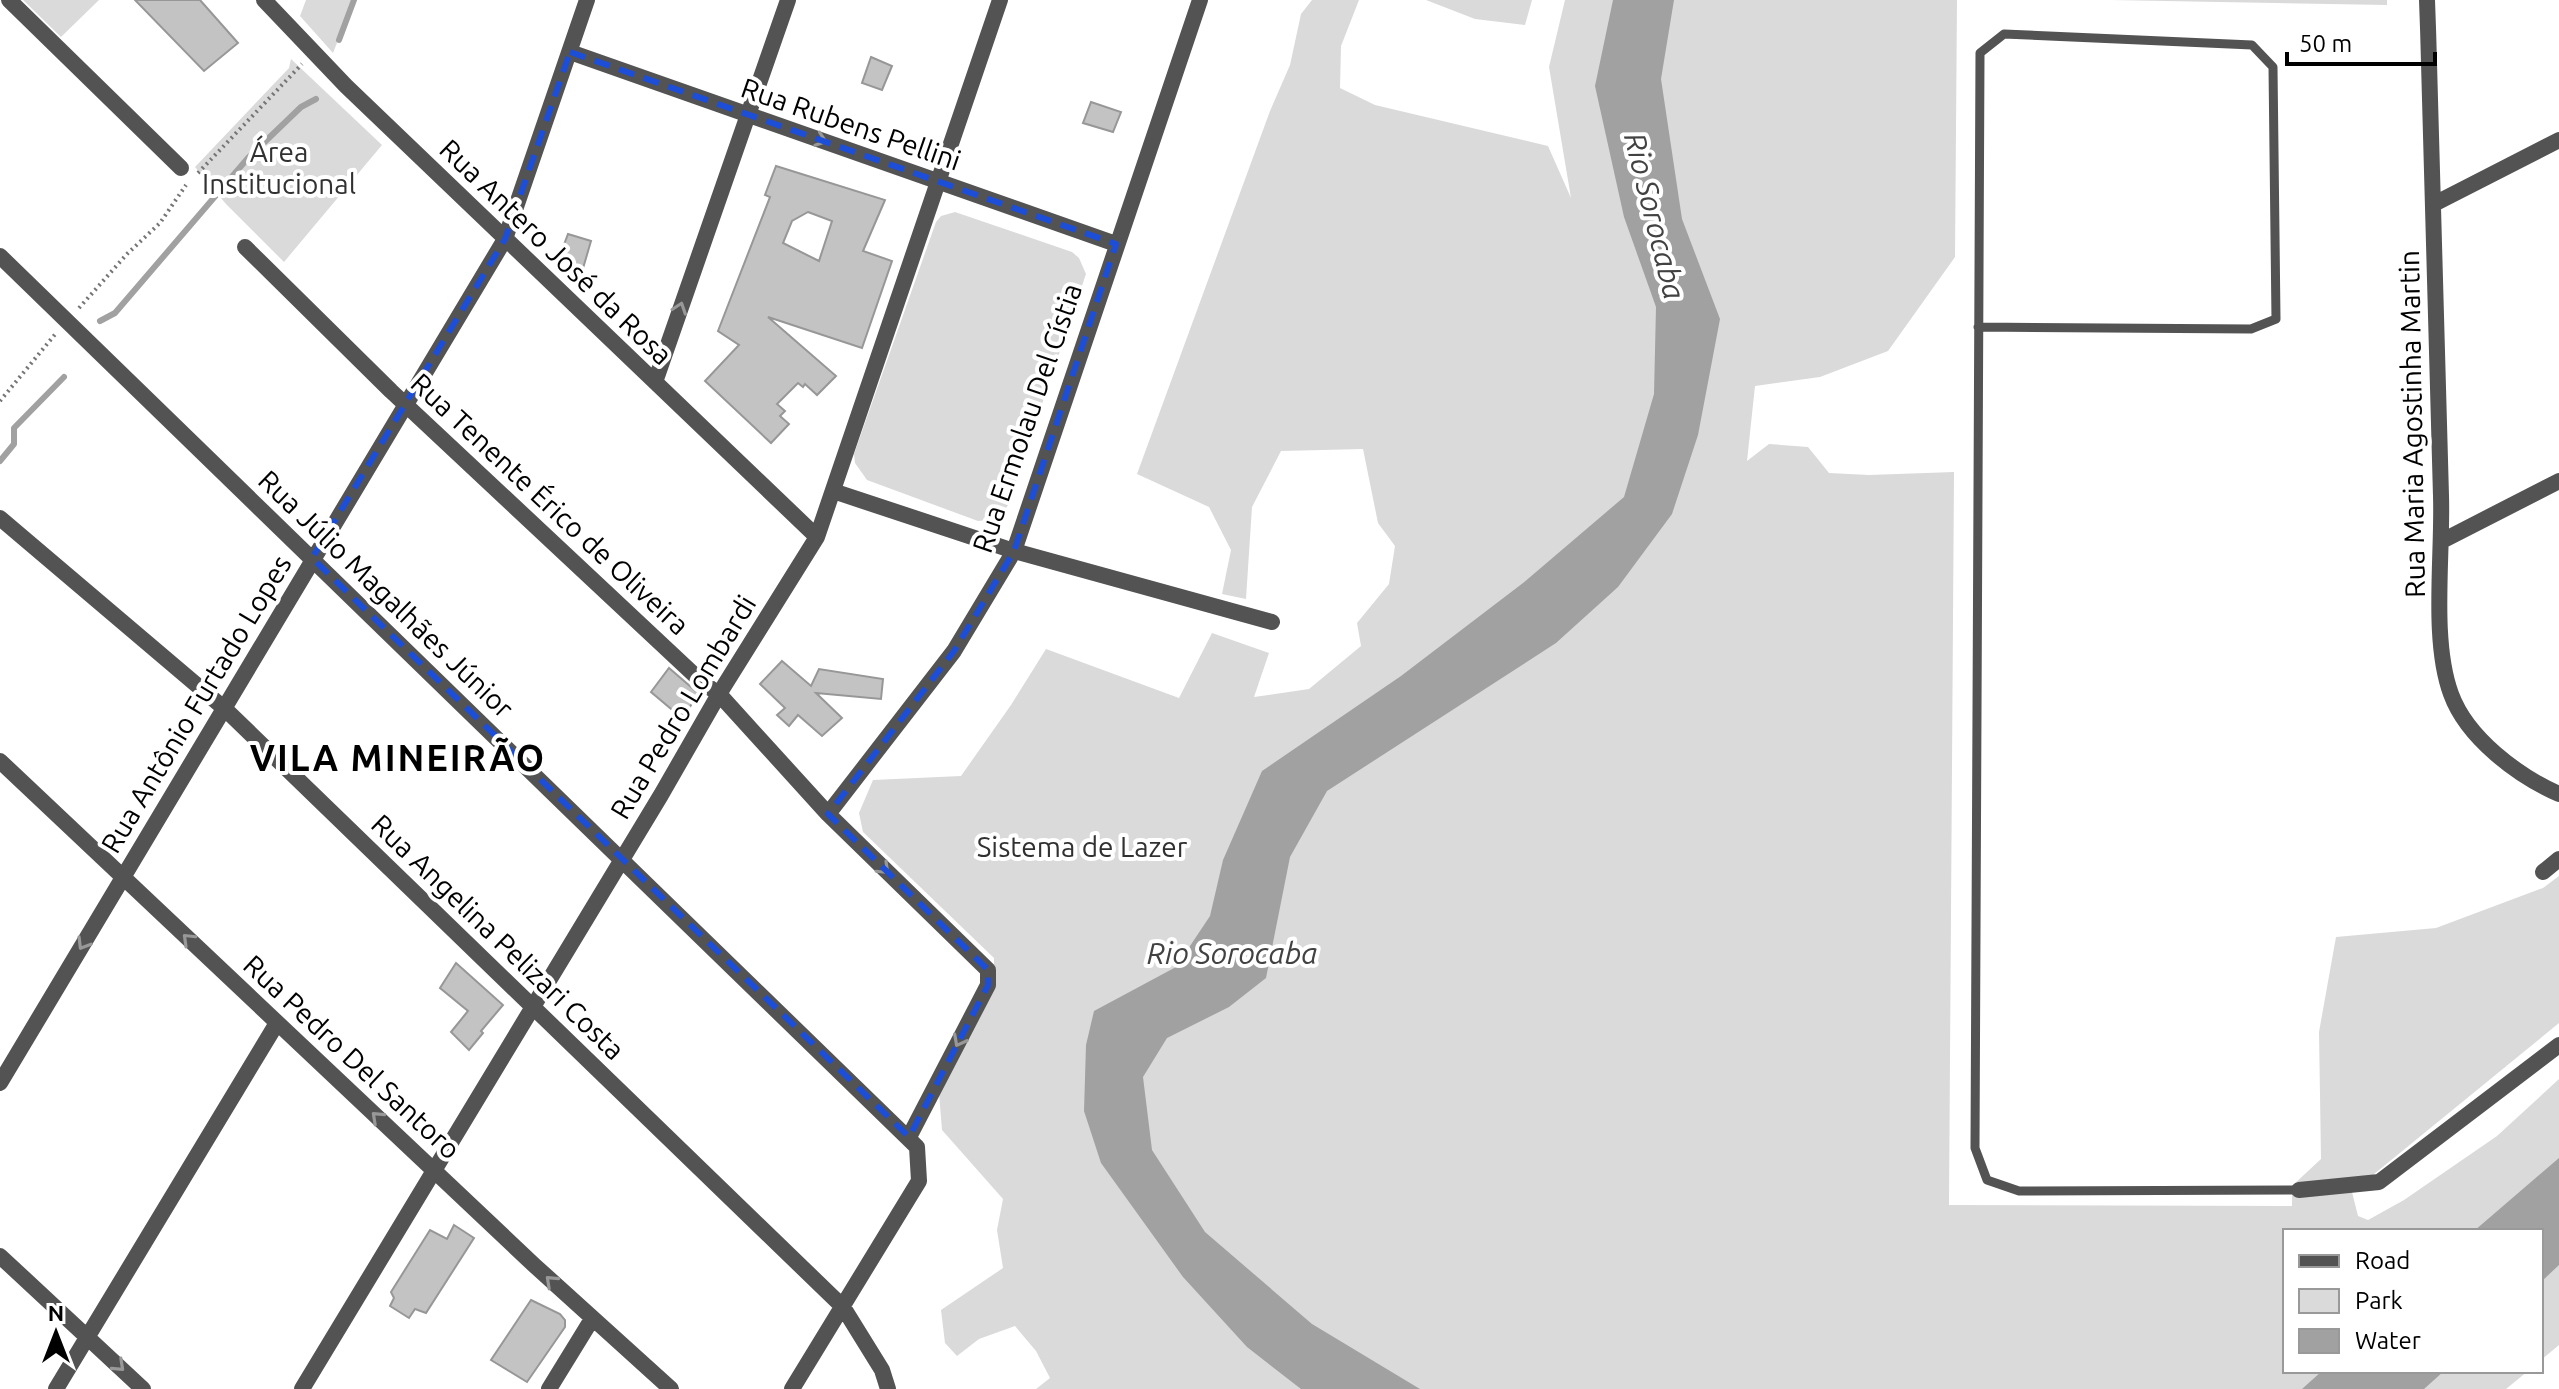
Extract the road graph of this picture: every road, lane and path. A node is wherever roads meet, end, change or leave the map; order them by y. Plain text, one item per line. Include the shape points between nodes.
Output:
1 (9, 0) edge
2 (264, 0) edge
3 (587, 0) edge
4 (788, 0) edge
5 (1000, 0) edge
6 (1200, 0) edge
7 (2427, 0) edge
8 (570, 52) junction
9 (313, 53) junction
10 (748, 114) junction
11 (2559, 140) edge
12 (181, 168) dead end
13 (938, 181) junction
14 (2434, 204) junction
15 (505, 239) junction
16 (1116, 244) junction
17 (245, 247) dead end
18 (0, 256) edge
19 (68, 321) junction
20 (1978, 327) junction
21 (655, 382) junction
22 (0, 401) edge
23 (406, 403) junction
24 (2559, 481) edge
25 (833, 491) junction
26 (0, 518) edge
27 (817, 537) junction
28 (2442, 541) junction
29 (1014, 551) junction
30 (312, 558) junction
31 (1272, 622) dead end
32 (719, 694) junction
33 (225, 709) junction
34 (0, 761) edge
35 (2559, 794) edge
36 (828, 814) junction
37 (2559, 859) edge
38 (622, 860) junction
39 (2543, 872) dead end
40 (123, 877) junction
41 (533, 1007) junction
42 (277, 1023) junction
43 (2559, 1045) edge
44 (0, 1083) edge
45 (909, 1137) junction
46 (434, 1170) junction
47 (2299, 1190) joint
48 (0, 1256) edge
49 (843, 1307) junction
50 (592, 1319) junction
51 (87, 1337) junction
52 (56, 1389) edge
53 (143, 1389) edge
54 (302, 1389) edge
55 (549, 1389) edge
56 (671, 1389) edge
57 (792, 1389) edge
58 (888, 1389) edge

1 - 12 street
2 - 9 street, Rua Antero José da Rosa
3 - 8 street, Rua Antônio Furtado Lopes
4 - 10 street
5 - 13 street, Rua Pedro Lombardi
6 - 16 street, Rua Ermolau Del Cístia
7 - 14 street, Rua Maria Agostinha Martin
8 - 10 street, Rua Rubens Pellini
8 - 15 street, Rua Antônio Furtado Lopes
9 - 15 street, Rua Antero José da Rosa
9 - 19 path via 216,151 160,223
10 -> 13 street, Rua Rubens Pellini
21 -> 10 street
11 - 14 street
13 - 16 street, Rua Rubens Pellini
13 - 25 street, Rua Pedro Lombardi
14 - 28 street, Rua Maria Agostinha Martin
15 - 21 street, Rua Antero José da Rosa
15 - 23 street, Rua Antônio Furtado Lopes
16 - 29 street, Rua Ermolau Del Cístia
17 - 23 street, Rua Tenente Érico de Oliveira
18 - 19 street, Rua Júlio Magalhães Júnior
19 - 22 path
19 - 30 street, Rua Júlio Magalhães Júnior
20 - 20 lane via 2251,329 2276,319 2273,67 2252,45 2004,34 1980,53
20 - 47 lane via 1975,1148 1987,1180 2019,1191
21 - 27 street, Rua Antero José da Rosa
23 - 30 street, Rua Antônio Furtado Lopes
23 - 32 street, Rua Tenente Érico de Oliveira
24 - 28 street
25 - 27 street, Rua Pedro Lombardi
25 - 29 street
26 - 33 street, Rua Angelina Pelizari Costa
27 - 32 street, Rua Pedro Lombardi
28 - 35 street, Rua Maria Agostinha Martin via 2440,645 2451,695 2477,738 2533,783
29 - 31 street
29 - 36 street, Rua Ermolau Del Cístia via 954,651
30 - 33 street, Rua Antônio Furtado Lopes
30 - 38 street, Rua Júlio Magalhães Júnior
32 - 36 street, Rua Tenente Érico de Oliveira
32 - 38 street, Rua Pedro Lombardi
33 - 40 street, Rua Antônio Furtado Lopes
33 - 41 street, Rua Angelina Pelizari Costa
34 - 40 street, Rua Pedro Del Santoro
36 -> 45 street, Rua Tenente Érico de Oliveira via 988,970 988,985
37 - 39 street
38 - 41 street, Rua Pedro Lombardi
38 - 45 street, Rua Júlio Magalhães Júnior
42 -> 40 street, Rua Pedro Del Santoro
40 -> 44 street, Rua Antônio Furtado Lopes
41 - 46 street, Rua Pedro Lombardi
41 - 49 street, Rua Angelina Pelizari Costa
46 -> 42 street, Rua Pedro Del Santoro
42 - 51 street
43 - 47 street via 2379,1182
45 - 49 street via 917,1147 919,1181
50 -> 46 street, Rua Pedro Del Santoro
46 - 54 street, Rua Pedro Lombardi
48 - 51 street
49 - 57 street
49 - 58 street, Rua Angelina Pelizari Costa
50 - 55 street
50 - 56 street, Rua Pedro Del Santoro
51 - 52 street
51 -> 53 street

